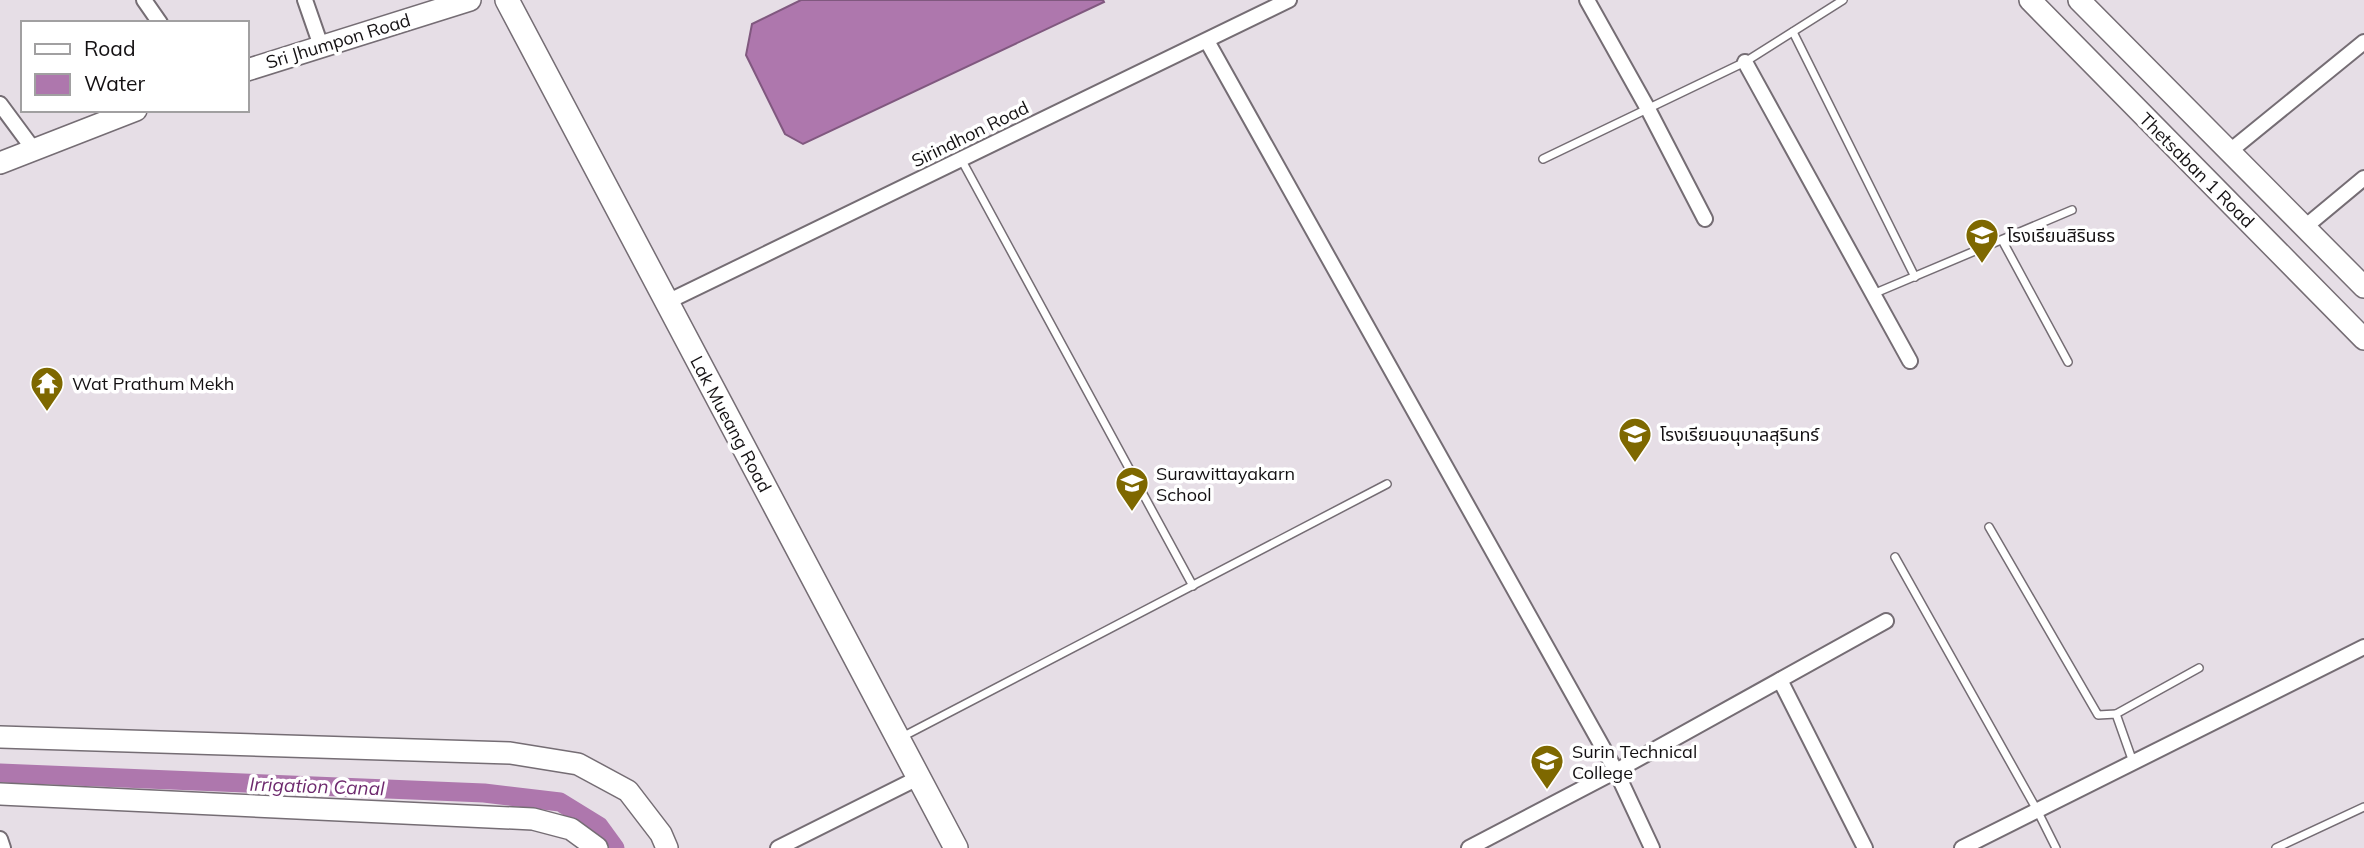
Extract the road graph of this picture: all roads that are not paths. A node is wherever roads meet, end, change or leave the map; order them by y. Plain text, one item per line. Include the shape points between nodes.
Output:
1 (144, 0) edge
2 (305, 0) edge
3 (470, 0) edge
4 (507, 0) edge
5 (1289, 0) edge
6 (1587, 0) edge
7 (1843, 0) edge
8 (2030, 0) edge
9 (2079, 0) edge
10 (158, 21) edge
11 (1793, 32) junction
12 (1207, 41) junction
13 (2364, 42) edge
14 (321, 46) junction
15 (1745, 62) junction
16 (248, 70) edge
17 (0, 104) edge
18 (1648, 109) junction
19 (131, 112) edge
20 (34, 150) junction
21 (2230, 151) junction
22 (961, 159) junction
23 (1543, 159) dead end
24 (0, 163) edge
25 (2364, 178) edge
26 (2073, 210) dead end
27 (1705, 219) dead end
28 (2305, 228) junction
29 (2002, 240) junction
30 (1915, 277) junction
31 (2364, 286) edge
32 (1873, 294) junction
33 (667, 302) junction
34 (2364, 339) edge
35 (1910, 361) dead end
36 (2068, 362) dead end
37 (1387, 484) dead end
38 (1989, 527) dead end
39 (1895, 557) dead end
40 (1193, 586) junction
41 (1886, 621) dead end
42 (2364, 647) edge
43 (2199, 668) dead end
44 (1780, 680) junction
45 (2116, 714) junction
46 (0, 737) edge
47 (898, 739) junction
48 (2133, 762) junction
49 (1616, 771) junction
50 (918, 778) junction
51 (0, 794) edge
52 (2364, 807) edge
53 (2037, 810) junction
54 (0, 839) edge
55 (3, 848) edge
56 (597, 848) edge
57 (667, 848) edge
58 (778, 848) edge
59 (956, 848) edge
60 (1469, 848) edge
61 (1652, 848) edge
62 (1865, 848) edge
63 (1962, 848) edge
64 (2056, 848) edge
65 (2276, 848) edge

1 - 10 street
2 - 14 street
3 - 14 street, Sri Jhumpon Road
4 - 33 main road, Lak Mueang Road
5 - 12 street, Sirindhon Road
6 - 18 street
7 - 11 lane
8 - 34 street, Thetsaban 1 Road
9 - 21 street, Thetsaban 1 Road
11 - 15 lane
11 - 30 lane
12 - 22 street, Sirindhon Road
12 - 49 street
13 - 21 street
14 - 16 street, Sri Jhumpon Road
15 - 18 lane
15 - 32 street
17 - 20 street
18 - 23 lane
18 - 27 street
19 - 20 street
20 - 24 street
21 - 28 street, Thetsaban 1 Road
22 - 33 street, Sirindhon Road
22 - 40 lane
25 - 28 street
26 - 29 lane
28 - 31 street, Thetsaban 1 Road
29 - 30 lane
29 - 36 lane
30 - 32 lane
32 - 35 street
33 - 47 main road, Lak Mueang Road
37 - 40 lane
38 - 45 lane via 2098,715
39 - 53 lane
40 - 47 lane
41 - 44 street
42 - 48 street
43 - 45 lane
44 - 49 street
44 - 62 street
45 - 48 lane
46 - 57 street via 510,753 578,764 628,791
47 - 50 main road, Lak Mueang Road
48 - 53 street
49 - 60 street
49 - 61 street
50 - 58 street
50 - 59 main road, Lak Mueang Road
51 - 56 street via 533,818 571,829
52 - 65 lane
53 - 63 street
53 - 64 lane
54 - 55 street

